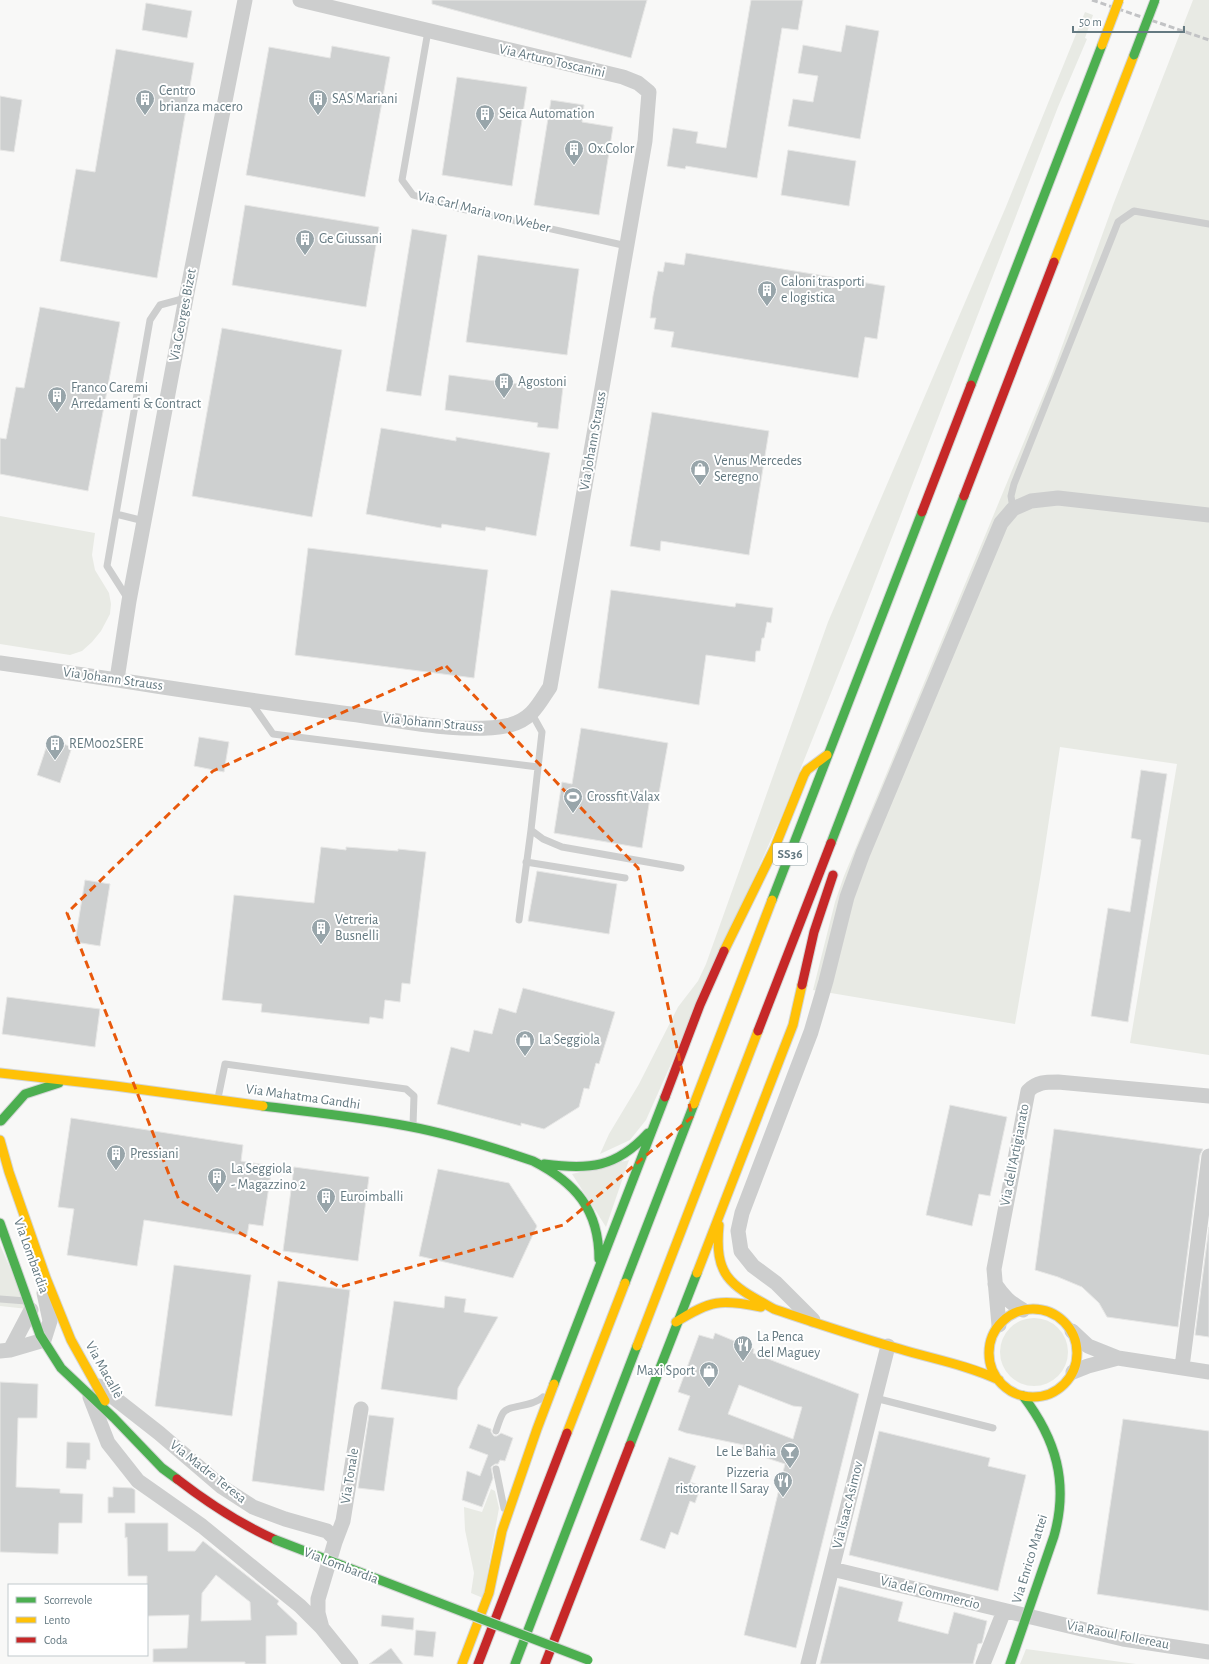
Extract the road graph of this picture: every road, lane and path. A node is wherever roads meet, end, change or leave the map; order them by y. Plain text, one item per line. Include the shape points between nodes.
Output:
1 (245, 0) edge
2 (300, 0) edge
3 (1120, 0) edge
4 (1155, 0) edge
5 (335, 4) edge
6 (428, 31) junction
7 (1209, 224) edge
8 (626, 246) junction
9 (186, 298) junction
10 (1013, 509) junction
11 (116, 514) junction
12 (1209, 516) edge
13 (144, 521) junction
14 (129, 601) junction
15 (0, 663) edge
16 (117, 679) junction
17 (250, 701) junction
18 (532, 714) junction
19 (831, 748) junction
20 (862, 759) junction
21 (538, 767) junction
22 (531, 830) junction
23 (845, 833) dead end
24 (526, 862) junction
25 (681, 868) dead end
26 (835, 869) dead end
27 (625, 878) dead end
28 (519, 920) dead end
29 (0, 1073) edge
30 (66, 1080) junction
31 (1209, 1096) edge
32 (218, 1100) junction
33 (2, 1105) dead end
34 (656, 1119) junction
35 (0, 1122) edge
36 (413, 1127) junction
37 (0, 1140) edge
38 (1209, 1156) edge
39 (533, 1161) junction
40 (9, 1172) junction
41 (720, 1210) junction
42 (0, 1223) edge
43 (596, 1276) junction
44 (994, 1283) junction
45 (0, 1299) edge
46 (30, 1305) junction
47 (774, 1310) junction
48 (1023, 1310) junction
49 (676, 1322) junction
50 (816, 1324) junction
51 (995, 1331) junction
52 (1072, 1331) junction
53 (44, 1340) junction
54 (888, 1346) junction
55 (5, 1350) edge
56 (979, 1352) dead end
57 (969, 1358) dead end
58 (1118, 1358) junction
59 (955, 1363) junction
60 (1182, 1367) junction
61 (559, 1371) junction
62 (1209, 1372) edge
63 (1069, 1378) junction
64 (999, 1380) junction
65 (92, 1388) junction
66 (1023, 1396) junction
67 (875, 1398) junction
68 (1055, 1402) dead end
69 (362, 1409) dead end
70 (114, 1418) joint
71 (1050, 1423) dead end
72 (993, 1428) dead end
73 (496, 1431) dead end
74 (1049, 1437) junction
75 (496, 1469) dead end
76 (502, 1531) junction
77 (335, 1542) junction
78 (832, 1569) junction
79 (1004, 1611) junction
80 (1027, 1616) junction
81 (322, 1628) junction
82 (1209, 1652) edge
83 (351, 1664) edge
84 (462, 1664) edge
85 (478, 1664) edge
86 (515, 1664) edge
87 (545, 1664) edge
88 (598, 1664) edge
89 (808, 1664) edge
90 (983, 1664) edge
91 (1010, 1664) edge

1 - 9 street, Via Georges Bizet
2 - 5 street, Via Arturo Toscanini
3 - 19 main road, SS36, bridge
4 - 20 main road, SS36, bridge
5 - 6 street, Via Arturo Toscanini
6 - 8 street, Via Arturo Toscanini via 623,77 638,83 649,92 645,141
6 - 8 lane, Via Carl Maria von Weber via 402,180 413,195 458,208
7 - 10 lane via 1134,211 1118,222 1014,484 1011,496
8 - 18 street, Via Johann Strauss via 550,687
9 - 11 lane via 160,305 150,320
9 - 13 street, Via Georges Bizet
10 - 12 street via 1031,501 1058,498
10 - 50 street via 1001,523 863,854 847,897 810,1032 742,1212 738,1232 741,1251
11 - 13 lane
11 - 14 lane via 107,566
13 - 14 street, Via Georges Bizet
14 - 16 street, Via Georges Bizet
15 - 16 street, Via Johann Strauss
16 - 17 street, Via Johann Strauss
17 - 18 street, Via Johann Strauss via 442,726 486,728 511,724
17 - 21 lane via 272,734
18 - 21 lane via 542,732
19 - 34 main road via 825,757 807,770 801,780 773,852 709,984
19 - 85 main road, SS36
20 - 23 main road
20 - 86 main road, SS36
21 - 22 lane
22 - 24 lane
22 - 25 lane via 543,839 562,847
24 - 27 lane
24 - 28 lane
26 - 41 main road via 814,932 793,1025
29 - 30 main road, Via Mahatma Gandhi
30 - 32 main road, Via Mahatma Gandhi
30 - 35 main road, Via Mahatma Gandhi via 25,1094
31 - 44 street, Via dell'Artigianato via 1058,1082 1041,1082 1033,1085 1028,1091 1024,1105 994,1269
32 - 36 main road, Via Mahatma Gandhi
32 - 36 lane via 225,1064 406,1088 414,1096
33 - 35 main road
34 - 39 main road via 634,1149 599,1166 586,1168
34 - 43 main road
36 - 39 main road, Via Mahatma Gandhi via 475,1142
37 - 40 main road, Via Macallè
38 - 60 street
39 - 43 main road via 560,1177 577,1192 592,1214 599,1238
40 - 53 street, Via Lombardia via 17,1220 47,1300 50,1321
40 - 65 main road, Via Macallè via 46,1278
41 - 47 main road via 720,1264 729,1279 743,1291
41 - 49 main road
42 - 46 main road, Via Macallè
43 - 61 main road
44 - 48 street via 1002,1295
44 - 51 street, Via dell'Artigianato
45 - 46 lane
46 - 53 main road, Via Macallè
46 - 55 street
47 - 49 main road via 730,1302 714,1303 699,1308
47 - 50 main road
48 - 51 main road via 1010,1315
48 - 52 main road via 1038,1309 1051,1312 1063,1320
49 - 87 main road
50 - 54 main road
51 - 56 main road
51 - 64 main road via 989,1352 992,1367
52 - 58 street via 1088,1346
52 - 63 main road via 1077,1344 1078,1359
53 - 55 street
53 - 65 main road, Via Macallè via 61,1368
54 - 59 main road
54 - 67 street, Via Isaac Asimov
57 - 59 main road
58 - 60 street
58 - 63 street via 1088,1366
59 - 64 main road
60 - 62 street
61 - 73 lane via 549,1390 538,1401 509,1408 503,1412
61 - 76 main road
63 - 66 main road via 1052,1393 1038,1397
63 - 68 main road
64 - 66 main road via 1010,1390
65 - 70 main road, Via Macallè
65 - 77 street, Via Madre Teresa via 159,1433 222,1487 253,1507 327,1531
65 - 81 street via 108,1443 138,1481 202,1526 300,1606
66 - 74 main road, Via Enrico Mattei via 1036,1410
67 - 72 lane
67 - 78 street, Via Isaac Asimov
69 - 77 street, Via Tonale via 343,1521
70 - 88 main road, Via Lombardia, bridge via 162,1468 206,1502 260,1534
71 - 74 main road, Via Enrico Mattei
74 - 80 main road, Via Enrico Mattei via 1058,1469 1061,1500 1055,1536
75 - 76 lane via 504,1511
76 - 84 main road via 491,1587
77 - 81 street via 318,1599
78 - 79 street, Via del Commercio
78 - 89 street, Via Isaac Asimov
79 - 80 street, Via del Commercio
79 - 90 street
80 - 82 street, Via Raoul Follereau via 1123,1639
80 - 91 main road, Via Enrico Mattei
81 - 83 street

